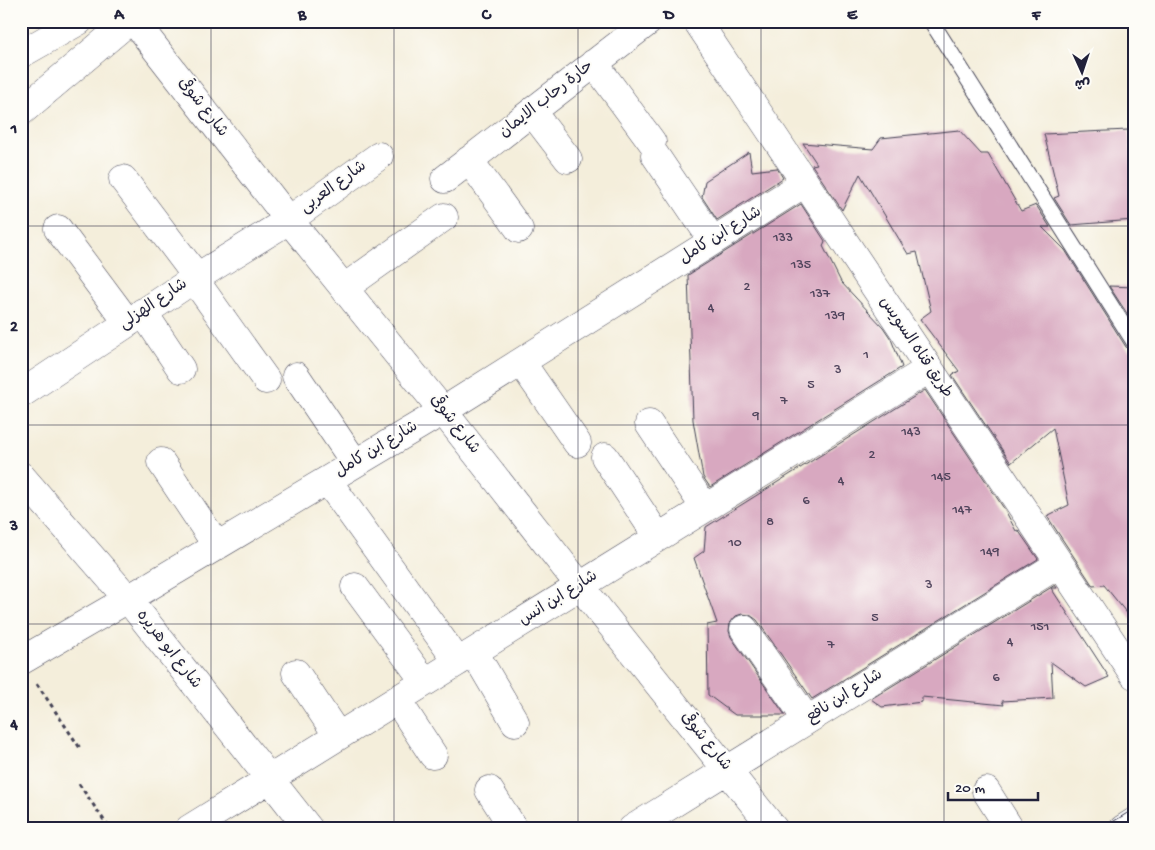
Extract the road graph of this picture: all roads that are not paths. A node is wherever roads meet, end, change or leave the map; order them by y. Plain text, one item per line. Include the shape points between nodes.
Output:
1 (80, 21) edge
2 (130, 21) edge
3 (134, 21) edge
4 (649, 21) edge
5 (697, 21) edge
6 (931, 21) edge
7 (21, 54) edge
8 (594, 63) junction
9 (21, 112) edge
10 (532, 112) junction
11 (379, 156) dead end
12 (568, 159) dead end
13 (469, 160) junction
14 (124, 179) dead end
15 (445, 179) dead end
16 (805, 183) junction
17 (444, 217) dead end
18 (289, 220) junction
19 (58, 228) dead end
20 (518, 229) dead end
21 (713, 241) junction
22 (196, 278) junction
23 (344, 288) junction
24 (135, 318) junction
25 (1134, 342) edge
26 (521, 362) junction
27 (181, 369) dead end
28 (928, 369) junction
29 (296, 376) dead end
30 (266, 380) dead end
31 (21, 394) edge
32 (443, 410) junction
33 (649, 424) dead end
34 (577, 443) dead end
35 (605, 457) dead end
36 (161, 462) dead end
37 (355, 463) junction
38 (21, 476) edge
39 (327, 480) junction
40 (705, 508) junction
41 (658, 537) junction
42 (217, 546) junction
43 (1059, 564) junction
44 (580, 586) junction
45 (355, 587) dead end
46 (128, 599) junction
47 (744, 629) dead end
48 (466, 657) junction
49 (21, 661) edge
50 (296, 673) dead end
51 (1134, 675) edge
52 (425, 682) junction
53 (397, 700) junction
54 (807, 720) junction
55 (515, 722) dead end
56 (338, 736) junction
57 (433, 755) dead end
58 (727, 769) junction
59 (269, 779) junction
60 (489, 790) dead end
61 (986, 791) dead end
62 (1134, 822) edge
63 (189, 829) edge
64 (309, 829) edge
65 (514, 829) edge
66 (632, 829) edge
67 (774, 829) edge
68 (1010, 829) edge
69 (1123, 829) edge

1 - 7 street
2 - 9 street
3 - 18 street, شارع شوقى
4 - 8 street, حارة رحاب الايمان
5 - 16 street, طريق قناه السويس
6 - 25 lane
8 - 10 street, حارة رحاب الايمان
8 - 21 street
10 - 12 street
10 - 13 street, حارة رحاب الايمان
11 - 18 street, شارع العربى
13 - 15 street, حارة رحاب الايمان
13 - 20 street
14 - 22 street
16 - 21 street, شارع ابن كامل
16 - 28 street, طريق قناه السويس
17 - 23 street
18 - 22 street, شارع الهزلى
18 - 23 street, شارع شوقى
19 - 24 street
21 - 26 street, شارع ابن كامل
22 - 24 street, شارع الهزلى
22 - 30 street
23 - 32 street, شارع شوقى
24 - 27 street
24 - 31 street, شارع الهزلى
26 - 32 street, شارع ابن كامل
26 - 34 street
28 - 40 street, شارع ابن انس
28 - 43 street, طريق قناه السويس
29 - 37 street
32 - 37 street, شارع ابن كامل
32 - 44 street, شارع شوقى
33 - 40 street
35 - 41 street
36 - 42 street
37 - 39 street, شارع ابن كامل
38 - 46 street, شارع ابو هريره
39 - 42 street, شارع ابن كامل
39 - 48 street
40 - 41 street, شارع ابن انس
41 - 44 street, شارع ابن انس
42 - 46 street, شارع ابن كامل
43 - 51 street, طريق قناه السويس
43 - 54 street, شارع ابن نافع
44 - 48 street, شارع ابن انس
44 - 58 street, شارع شوقى
45 - 52 street
46 - 49 street, شارع ابن كامل
46 - 59 street, شارع ابو هريره
47 - 54 street
48 - 52 street, شارع ابن انس
48 - 55 street
50 - 56 street
52 - 53 street, شارع ابن انس
53 - 56 street, شارع ابن انس
53 - 57 street
54 - 58 street, شارع ابن نافع
56 - 59 street, شارع ابن انس
58 - 66 street, شارع ابن نافع
58 - 67 street, شارع شوقى
59 - 63 street, شارع ابن انس
59 - 64 street, شارع ابو هريره
60 - 65 street
61 - 68 street
62 - 69 street

